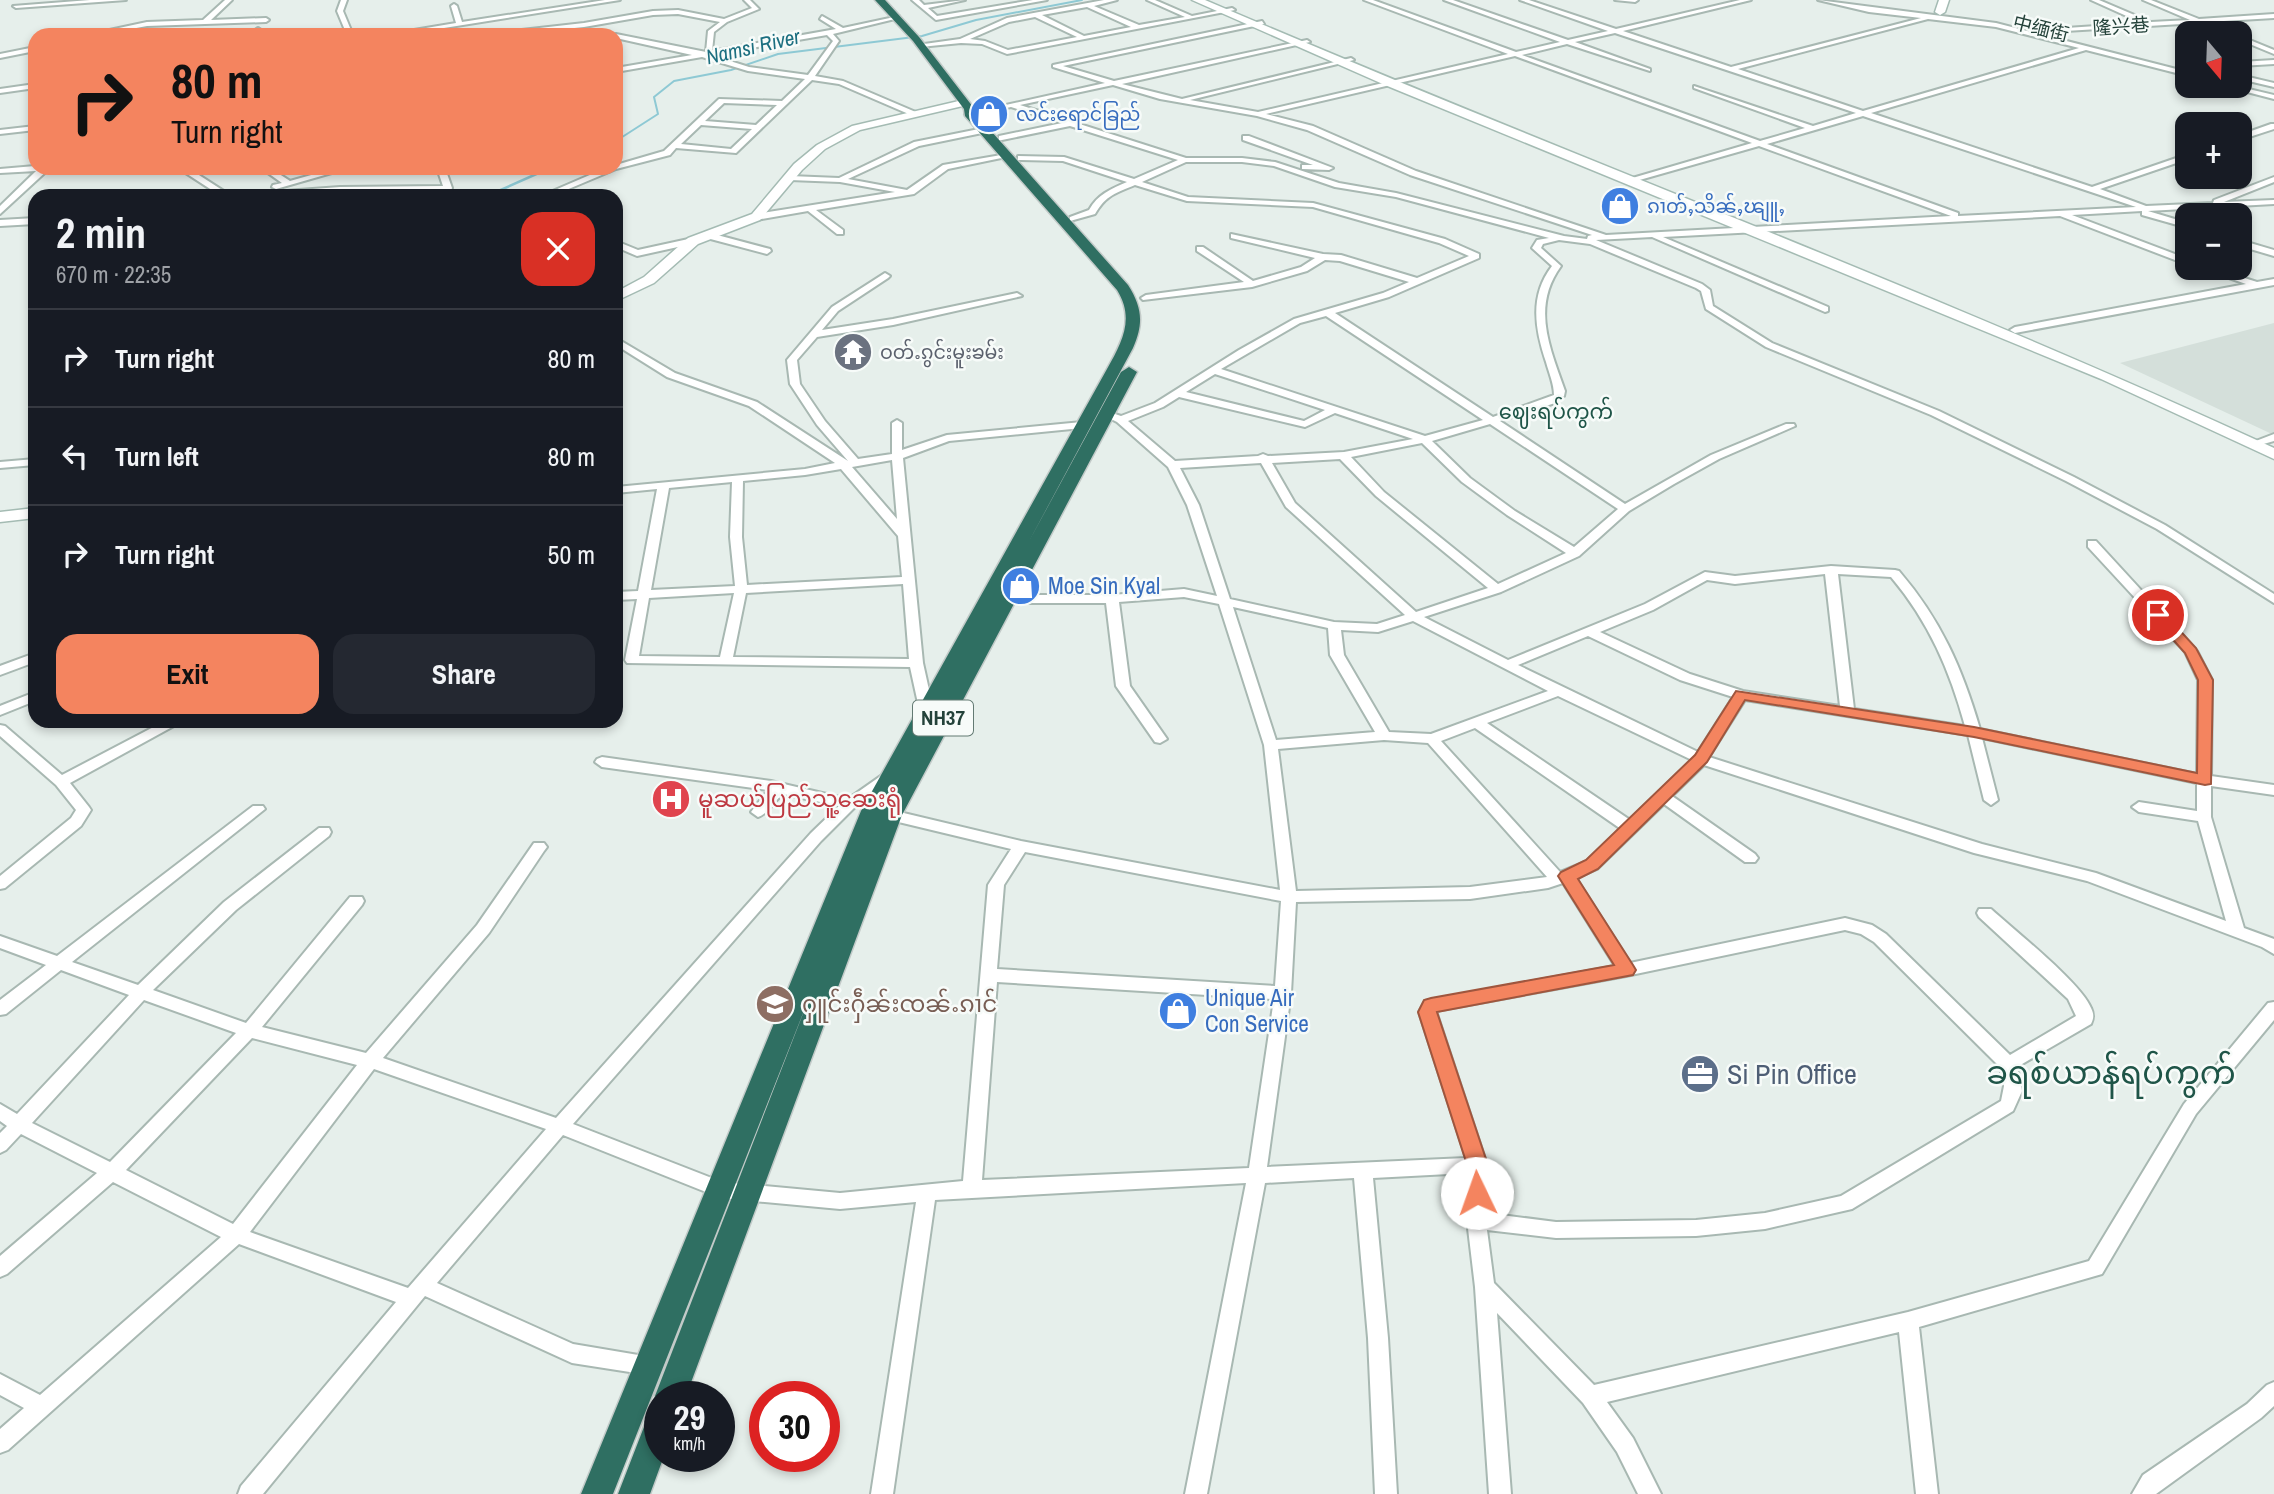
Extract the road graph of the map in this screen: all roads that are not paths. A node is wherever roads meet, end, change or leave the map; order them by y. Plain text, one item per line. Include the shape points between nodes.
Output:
1 (109, 0) edge
2 (123, 0) edge
3 (229, 0) edge
4 (344, 0) edge
5 (617, 0) edge
6 (747, 0) edge
7 (880, 0) edge
8 (915, 0) edge
9 (962, 0) edge
10 (1044, 0) edge
11 (1114, 0) edge
12 (1150, 0) edge
13 (1171, 0) edge
14 (1197, 0) edge
15 (1209, 0) edge
16 (1367, 0) edge
17 (1447, 0) edge
18 (1523, 0) edge
19 (1618, 0) edge
20 (1635, 0) edge
21 (1748, 0) edge
22 (1821, 0) edge
23 (1850, 0) edge
24 (1944, 0) edge
25 (2094, 0) edge
26 (2146, 0) edge
27 (498, 4) dead end
28 (1088, 5) junction
29 (16, 6) dead end
30 (454, 6) dead end
31 (577, 6) junction
32 (922, 7) junction
33 (97, 11) dead end
34 (1227, 11) junction
35 (1940, 12) junction
36 (1034, 14) junction
37 (518, 15) junction
38 (1205, 15) junction
39 (2274, 16) edge
40 (501, 17) junction
41 (897, 17) junction
42 (1930, 17) junction
43 (822, 18) dead end
44 (1191, 18) junction
45 (267, 20) dead end
46 (726, 21) junction
47 (2197, 21) joint
48 (205, 22) junction
49 (2175, 22) edge
50 (459, 23) junction
51 (1257, 24) junction
52 (2150, 24) junction
53 (584, 25) junction
54 (123, 28) edge
55 (347, 28) edge
56 (406, 28) edge
57 (523, 28) edge
58 (554, 28) edge
59 (583, 28) edge
60 (593, 28) edge
61 (1139, 28) junction
62 (842, 30) junction
63 (1620, 31) junction
64 (2051, 31) junction
65 (829, 33) junction
66 (623, 37) edge
67 (1084, 38) junction
68 (916, 40) junction
69 (961, 41) junction
70 (1567, 42) junction
71 (1301, 43) junction
72 (2252, 43) edge
73 (2086, 48) junction
74 (28, 50) edge
75 (709, 52) junction
76 (2274, 52) edge
77 (699, 54) junction
78 (1514, 54) junction
79 (0, 56) edge
80 (1345, 61) junction
81 (2175, 61) edge
82 (2274, 62) edge
83 (2252, 64) edge
84 (623, 69) edge
85 (1731, 69) junction
86 (1648, 70) dead end
87 (2175, 71) edge
88 (810, 78) junction
89 (2252, 80) edge
90 (1395, 82) junction
91 (1110, 84) junction
92 (2274, 85) edge
93 (28, 87) edge
94 (1696, 87) dead end
95 (0, 91) edge
96 (2252, 92) edge
97 (2274, 97) edge
98 (1179, 101) junction
99 (783, 103) junction
100 (1012, 105) junction
101 (914, 113) junction
102 (1863, 113) junction
103 (1257, 114) junction
104 (1074, 122) junction
105 (701, 123) junction
106 (2274, 126) edge
107 (757, 127) junction
108 (987, 128) junction
109 (1812, 128) junction
110 (28, 129) edge
111 (0, 132) edge
112 (2252, 134) edge
113 (1246, 138) dead end
114 (1758, 144) junction
115 (674, 146) junction
116 (1185, 160) junction
117 (2175, 161) edge
118 (1275, 164) junction
119 (623, 165) edge
120 (28, 169) edge
121 (0, 171) edge
122 (38, 175) edge
123 (193, 175) edge
124 (276, 175) edge
125 (320, 175) edge
126 (596, 175) edge
127 (790, 178) junction
128 (2274, 179) edge
129 (840, 180) junction
130 (1638, 180) junction
131 (1131, 183) junction
132 (289, 184) junction
133 (1338, 185) junction
134 (216, 189) edge
135 (266, 189) edge
136 (562, 189) edge
137 (2094, 189) junction
138 (911, 192) junction
139 (2274, 202) edge
140 (2212, 203) edge
141 (2252, 203) edge
142 (1314, 205) junction
143 (2175, 207) edge
144 (2150, 208) junction
145 (2135, 209) junction
146 (811, 210) junction
147 (0, 211) edge
148 (2059, 213) junction
149 (756, 217) junction
150 (1963, 218) junction
151 (1073, 219) junction
152 (28, 221) edge
153 (2175, 222) edge
154 (0, 223) edge
155 (1766, 228) junction
156 (1749, 229) junction
157 (840, 232) dead end
158 (706, 235) junction
159 (1651, 235) junction
160 (1234, 236) dead end
161 (1605, 237) junction
162 (1564, 239) junction
163 (693, 241) junction
164 (623, 247) edge
165 (2252, 247) edge
166 (1200, 249) dead end
167 (767, 251) dead end
168 (2274, 253) edge
169 (1323, 257) junction
170 (2175, 257) edge
171 (885, 276) dead end
172 (2241, 280) edge
173 (1419, 282) junction
174 (2274, 282) edge
175 (1252, 284) junction
176 (2256, 285) junction
177 (2274, 291) edge
178 (623, 293) edge
179 (1017, 296) dead end
180 (1146, 299) junction
181 (1825, 309) dead end
182 (1327, 312) junction
183 (2015, 330) junction
184 (817, 334) junction
185 (623, 345) edge
186 (1213, 370) junction
187 (1179, 394) junction
188 (1333, 410) junction
189 (1113, 417) junction
190 (1493, 419) junction
191 (897, 423) dead end
192 (1082, 425) junction
193 (1790, 426) dead end
194 (1424, 439) junction
195 (2269, 446) edge
196 (1343, 455) junction
197 (897, 456) junction
198 (1263, 457) junction
199 (849, 462) junction
200 (28, 463) edge
201 (0, 465) edge
202 (1173, 465) junction
203 (738, 478) junction
204 (663, 488) junction
205 (623, 490) edge
206 (1625, 509) junction
207 (28, 514) edge
208 (0, 517) edge
209 (905, 537) junction
210 (2092, 544) dead end
211 (1575, 553) junction
212 (1831, 570) junction
213 (909, 580) junction
214 (741, 589) junction
215 (1497, 589) junction
216 (644, 595) junction
217 (623, 596) edge
218 (2274, 598) edge
219 (998, 599) junction
220 (1112, 599) junction
221 (1226, 600) junction
222 (1413, 616) junction
223 (1334, 626) junction
224 (1588, 631) junction
225 (28, 660) edge
226 (726, 661) junction
227 (916, 663) junction
228 (1506, 665) junction
229 (0, 671) edge
230 (1559, 691) junction
231 (1741, 695) junction
232 (28, 699) edge
233 (1847, 710) junction
234 (0, 711) edge
235 (926, 712) junction
236 (1479, 724) junction
237 (163, 728) edge
238 (0, 729) edge
239 (935, 732) junction
240 (1974, 732) junction
241 (1384, 736) junction
242 (1160, 739) dead end
243 (1432, 739) junction
244 (1271, 745) junction
245 (1701, 759) junction
246 (602, 762) dead end
247 (919, 763) junction
248 (896, 771) junction
249 (2205, 780) junction
250 (61, 782) junction
251 (781, 788) junction
252 (2274, 790) edge
253 (1662, 797) junction
254 (1991, 800) dead end
255 (850, 804) junction
256 (2139, 807) dead end
257 (258, 809) dead end
258 (758, 812) dead end
259 (891, 815) junction
260 (2204, 817) junction
261 (1632, 828) junction
262 (324, 832) dead end
263 (539, 846) dead end
264 (1021, 846) junction
265 (1750, 858) dead end
266 (1562, 878) junction
267 (0, 884) edge
268 (1289, 897) junction
269 (356, 901) dead end
270 (1985, 913) dead end
271 (2237, 932) junction
272 (0, 942) edge
273 (2272, 945) edge
274 (58, 962) junction
275 (1626, 970) junction
276 (990, 975) junction
277 (142, 991) junction
278 (1283, 993) junction
279 (2274, 1008) edge
280 (0, 1009) edge
281 (249, 1031) junction
282 (370, 1061) junction
283 (2008, 1064) junction
284 (0, 1111) edge
285 (19, 1125) junction
286 (562, 1127) junction
287 (0, 1145) edge
288 (1478, 1165) junction
289 (1363, 1170) junction
290 (113, 1171) junction
291 (1257, 1175) junction
292 (972, 1188) junction
293 (721, 1190) junction
294 (927, 1192) junction
295 (748, 1195) junction
296 (1476, 1220) junction
297 (236, 1235) junction
298 (0, 1268) edge
299 (1485, 1287) junction
300 (417, 1292) junction
301 (1908, 1321) junction
302 (649, 1365) junction
303 (676, 1381) edge
304 (0, 1384) edge
305 (2274, 1392) edge
306 (1590, 1396) junction
307 (42, 1407) junction
308 (0, 1443) edge
309 (644, 1467) edge
310 (249, 1494) edge
311 (597, 1494) edge
312 (634, 1494) edge
313 (882, 1494) edge
314 (1196, 1494) edge
315 (1386, 1494) edge
316 (1500, 1494) edge
317 (1650, 1494) edge
318 (1927, 1494) edge
319 (2143, 1494) edge

1 - 2 street
1 - 29 street
1 - 33 street
3 - 48 street
4 - 55 street via 341,11
5 - 31 street
6 - 46 street via 754,10
7 - 41 highway, NH37
8 - 32 street
9 - 32 street
10 - 32 street via 936,18
11 - 28 street
12 - 44 street
13 - 38 street
14 - 34 street
15 - 34 street
16 - 78 street
17 - 70 street
18 - 63 street
19 - 20 street
21 - 63 street
22 - 42 street
23 - 35 street, 中缅街
24 - 35 street
25 - 52 street
26 - 47 street
27 - 40 street
28 - 36 street
28 - 61 street
30 - 50 street
31 - 37 street
31 - 53 street
34 - 38 street
34 - 51 street
35 - 64 street, 中缅街 via 1988,16
36 - 67 street
36 - 69 street via 995,24
37 - 40 street
37 - 57 street
38 - 44 street
39 - 47 street, 隆兴巷
40 - 50 street
41 - 62 street
41 - 68 highway, NH37
42 - 73 street via 1996,25
42 - 85 street
43 - 62 street
44 - 61 street
45 - 48 street
46 - 53 street via 665,12
46 - 75 street via 710,33
48 - 54 street
49 - 52 street, 隆兴巷
50 - 56 street
51 - 71 street
51 - 91 street via 1055,66
52 - 64 street, 隆兴巷
53 - 58 street
53 - 59 street
53 - 60 street
61 - 67 street
62 - 65 street
63 - 70 street
63 - 85 street
64 - 81 street, 中缅街
65 - 75 street
65 - 88 street via 835,37 833,45
66 - 77 street
67 - 69 street via 1007,52 983,42
68 - 69 street
68 - 108 highway, NH37
70 - 78 street
70 - 86 street
71 - 80 street
71 - 91 street
72 - 76 street
73 - 87 street
73 - 102 street
74 - 79 street
75 - 77 street
77 - 84 street
77 - 88 street
78 - 90 street
78 - 114 street
80 - 90 street
80 - 98 street
82 - 83 street
85 - 102 street
88 - 99 street
88 - 101 street via 859,88
89 - 92 street
90 - 103 street
90 - 130 street
91 - 98 street
91 - 100 street
93 - 95 street
94 - 109 street
96 - 97 street
98 - 103 street
99 - 105 street via 726,99
99 - 107 street
100 - 104 street
100 - 108 street
101 - 108 street
101 - 127 street via 844,134 821,147
102 - 109 street
102 - 137 street
103 - 161 street via 1310,128 1413,173
104 - 108 street
104 - 116 street
105 - 107 street
105 - 115 street
106 - 112 street
107 - 115 street via 731,152
108 - 129 street via 917,144
108 - 131 street
108 - 138 street
108 - 151 highway, NH37
108 - 192 highway, NH37 via 1123,288 1136,313 1135,326 1115,369
109 - 114 street
110 - 111 street
113 - 118 street via 1329,168
114 - 130 street
114 - 150 street
115 - 119 street via 662,155
116 - 118 street
116 - 131 street
117 - 137 street
118 - 133 street
120 - 121 street
122 - 147 street
123 - 134 street
124 - 132 street
125 - 132 street
126 - 136 street
127 - 129 street
127 - 149 street
128 - 140 street
129 - 138 street
130 - 155 street
130 - 156 street
131 - 142 street via 1187,199
131 - 151 street via 1107,194 1092,212
132 - 135 street
133 - 142 street
133 - 162 street via 1396,195
137 - 144 street
138 - 146 street
139 - 141 street
142 - 173 street via 1442,241 1476,256
143 - 144 street
144 - 145 street
145 - 148 street
145 - 153 street
146 - 149 street
146 - 157 street
148 - 150 street
148 - 170 street
149 - 158 street
150 - 155 street
151 - 180 highway, NH37
152 - 154 street
155 - 156 street
155 - 183 street
156 - 159 street
156 - 195 street
158 - 163 street
158 - 167 street
159 - 161 street
159 - 181 street
160 - 169 street
161 - 162 street
162 - 190 street via 1540,242 1536,248 1557,266 1545,282 1539,308 1559,396
162 - 218 street via 1599,244 1699,286 1705,290 1709,307 1769,345 1944,417 2070,479 2161,527
163 - 164 street via 637,253
163 - 178 street via 649,279
165 - 168 street
166 - 175 street
169 - 173 street via 1341,258
169 - 175 street via 1304,269
171 - 184 street via 835,309
172 - 176 street
173 - 182 street
174 - 176 street
175 - 180 street
176 - 177 street
176 - 183 street
179 - 184 street
180 - 189 highway, NH37 via 1149,326
182 - 186 street via 1279,330
182 - 190 street
183 - 195 street via 2199,408
184 - 199 street via 792,360 794,384
185 - 199 street via 671,375 753,404
186 - 187 street
186 - 188 street
187 - 188 street via 1305,424
187 - 189 street
188 - 194 street
189 - 202 street
189 - 219 highway, NH37
190 - 194 street
190 - 206 street
191 - 197 street
192 - 197 street via 947,438
192 - 219 highway, NH37
193 - 206 street via 1715,457
194 - 196 street
194 - 211 street via 1466,480
196 - 198 street
196 - 215 street via 1380,494
197 - 199 street
197 - 209 street
198 - 202 street
198 - 222 street via 1290,505
199 - 203 street via 805,472
199 - 209 street
200 - 201 street
202 - 221 street via 1193,505
203 - 204 street
203 - 214 street via 736,537
204 - 205 street
204 - 216 street
206 - 211 street
207 - 208 street
209 - 213 street
210 - 249 street via 2191,651 2205,680
211 - 215 street
212 - 224 street via 1735,580 1705,576 1649,607
212 - 233 street
212 - 240 street via 1897,576 1938,632
213 - 214 street
213 - 227 street
214 - 216 street
214 - 226 street
215 - 222 street
216 - 217 street
216 - 226 street via 632,660
219 - 220 street
219 - 235 highway, NH37
219 - 239 highway, NH37
220 - 221 street via 1167,593
220 - 242 street via 1123,686
221 - 223 street
221 - 244 street
222 - 223 street via 1378,628
222 - 228 street
223 - 241 street via 1337,655
224 - 228 street
224 - 231 street via 1685,677
225 - 229 street
226 - 227 street
227 - 235 street
228 - 230 street
230 - 236 street
230 - 245 street
231 - 233 street
231 - 245 street
232 - 234 street
233 - 240 street
235 - 239 street
235 - 248 highway, NH37
236 - 243 street
236 - 261 street
237 - 250 street
238 - 250 street
239 - 247 highway, NH37
240 - 249 street
240 - 254 street
241 - 243 street
241 - 244 street
243 - 266 street
244 - 268 street
245 - 253 street
245 - 271 street via 1979,849 2091,877
246 - 251 street
247 - 248 street
247 - 259 highway, NH37
248 - 255 street
248 - 293 highway, NH37 via 872,811
249 - 252 street
249 - 260 street
250 - 267 street via 84,810 76,822
251 - 255 street
251 - 258 street
253 - 261 street
253 - 265 street
255 - 286 street via 679,990
256 - 260 street
257 - 274 street
259 - 264 street
259 - 295 highway, NH37
260 - 271 street
261 - 266 street via 1592,865
262 - 277 street via 230,906
263 - 282 street via 483,929
264 - 268 street
264 - 276 street via 996,885
266 - 268 street via 1470,893
266 - 275 street
268 - 278 street
269 - 281 street
270 - 283 street via 2074,995 2084,1010 2085,1019
271 - 273 street
272 - 274 street
274 - 277 street
274 - 280 street
275 - 283 street via 1845,924 1866,929
275 - 288 street via 1431,1006 1427,1012
276 - 278 street
276 - 292 street
277 - 281 street
277 - 285 street
278 - 291 street
279 - 301 street via 2190,1109 2095,1268
281 - 282 street
281 - 290 street
282 - 286 street
282 - 297 street
283 - 296 street via 2014,1098 2007,1107 1845,1203 1765,1222 1696,1228 1556,1230
284 - 285 street
285 - 287 street
285 - 290 street
286 - 293 street
286 - 300 street
288 - 289 street
288 - 296 street
289 - 291 street
289 - 315 street
290 - 297 street
290 - 298 street
291 - 292 street
291 - 314 street
292 - 294 street
293 - 295 street
293 - 302 highway, NH37
294 - 295 street via 840,1201
294 - 313 street
295 - 303 highway, NH37
296 - 299 street
297 - 300 street
297 - 307 street
299 - 306 street
299 - 316 street
300 - 302 street via 572,1353
300 - 310 street
301 - 306 street
301 - 318 street
302 - 311 highway, NH37
304 - 307 street
305 - 319 street via 2151,1483
306 - 317 street via 1625,1446
307 - 308 street
309 - 312 highway

